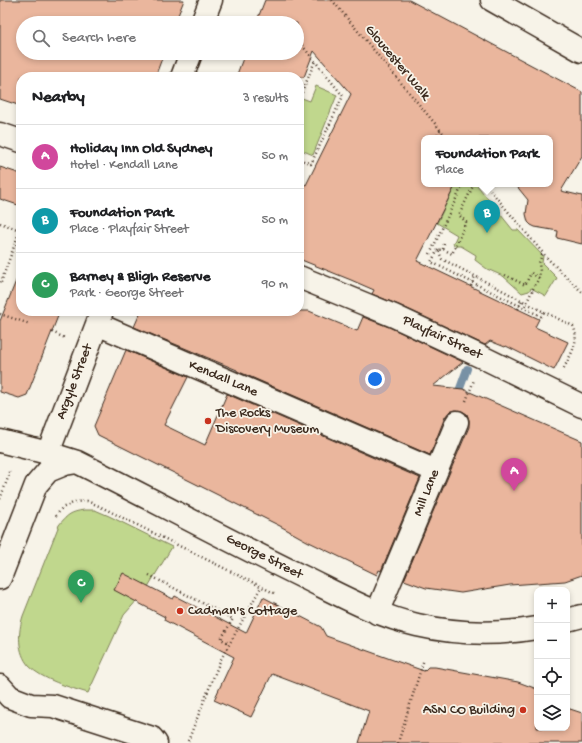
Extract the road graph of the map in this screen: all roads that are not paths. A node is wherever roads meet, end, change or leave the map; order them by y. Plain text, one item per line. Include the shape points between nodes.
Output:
1 (211, 0) edge
2 (492, 0) edge
3 (205, 16) edge
4 (582, 51) edge
5 (188, 60) edge
6 (184, 72) edge
7 (0, 134) edge
8 (16, 139) edge
9 (304, 280) edge
10 (99, 318) edge
11 (582, 406) edge
12 (457, 422) road end
13 (0, 441) edge
14 (48, 453) junction
15 (77, 462) junction
16 (436, 471) junction
17 (0, 578) edge
18 (378, 613) junction
19 (582, 616) edge
20 (570, 619) edge
21 (534, 628) edge
22 (0, 686) edge
23 (156, 743) edge

1 - 3 street
2 - 4 street
5 - 6 street
7 - 8 street
9 - 11 street, Playfair Street via 394,316
10 - 14 street, Argyle Street
10 - 16 street, Kendall Lane
12 - 16 street, Mill Lane
13 - 14 street, George Street
14 - 15 street, George Street
15 - 17 street via 48,471 36,485
15 - 18 street, George Street
16 - 18 street, Mill Lane
18 - 21 street, George Street via 416,625 451,631 490,632
19 - 20 street
22 - 23 street via 10,697 31,705 53,706 152,738

